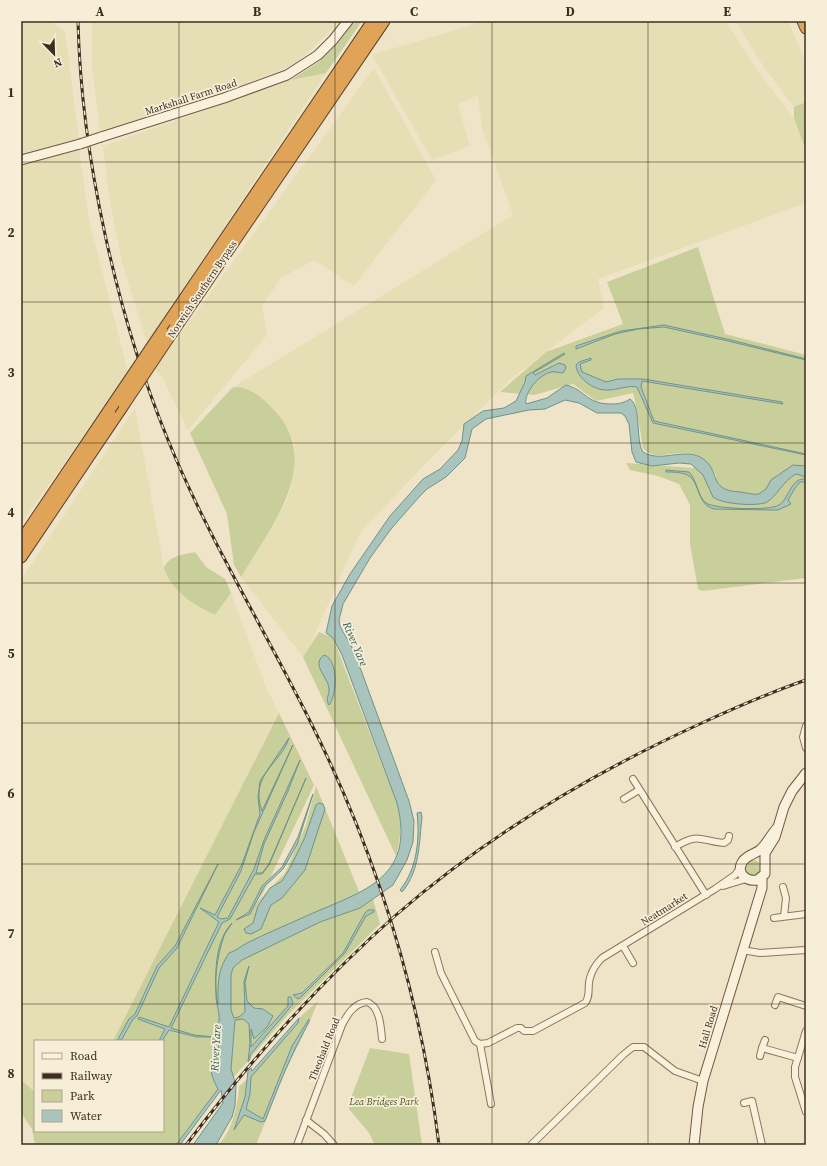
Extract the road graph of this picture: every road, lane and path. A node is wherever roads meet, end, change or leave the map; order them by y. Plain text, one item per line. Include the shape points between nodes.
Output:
1 (348, 21) edge
2 (372, 21) edge
3 (384, 21) edge
4 (388, 21) edge
5 (803, 21) edge
6 (806, 28) edge
7 (342, 82) junction
8 (21, 160) edge
9 (21, 541) edge
10 (21, 557) edge
11 (806, 726) edge
12 (806, 748) edge
13 (806, 773) edge
14 (632, 779) dead end
15 (639, 790) junction
16 (624, 799) dead end
17 (777, 828) junction
18 (729, 836) dead end
19 (675, 847) junction
20 (751, 855) junction
21 (764, 862) junction
22 (740, 868) junction
23 (762, 878) junction
24 (749, 880) junction
25 (783, 887) dead end
26 (715, 889) junction
27 (706, 895) junction
28 (806, 914) edge
29 (784, 916) junction
30 (752, 918) junction
31 (774, 918) dead end
32 (622, 946) junction
33 (742, 950) junction
34 (806, 950) edge
35 (436, 952) dead end
36 (633, 963) dead end
37 (775, 1006) dead end
38 (806, 1006) edge
39 (806, 1031) edge
40 (382, 1039) dead end
41 (765, 1040) dead end
42 (480, 1044) junction
43 (762, 1048) junction
44 (760, 1056) dead end
45 (798, 1058) junction
46 (703, 1081) junction
47 (759, 1099) dead end
48 (752, 1101) junction
49 (744, 1103) dead end
50 (491, 1104) dead end
51 (806, 1112) edge
52 (306, 1120) junction
53 (297, 1145) edge
54 (334, 1145) edge
55 (531, 1145) edge
56 (694, 1145) edge
57 (762, 1145) edge

1 - 8 street, Markshall Farm Road, bridge via 318,55 287,75 224,98
2 - 9 highway, Norwich Southern Bypass, bridge
3 - 7 highway, Norwich Southern Bypass
4 - 7 highway
5 - 6 highway
7 - 10 highway, Norwich Southern Bypass, bridge
11 - 12 street via 803,737
13 - 17 street, Hall Road via 792,790
14 - 15 street
15 - 16 street
15 - 19 street
17 - 20 street, Hall Road via 760,850
17 - 21 street, Hall Road
18 - 19 street via 724,842 702,837 693,838
19 - 27 street
20 - 21 street via 760,857
20 - 22 street, Hall Road via 743,860
21 - 23 street, Hall Road via 766,870
22 - 24 street, Hall Road via 743,876
22 - 26 street, Neatmarket via 735,875
23 - 24 street
23 - 30 street, Hall Road via 762,888
24 - 26 street, Neatmarket via 733,882
24 - 30 street, Hall Road via 755,894
25 - 29 street via 786,898
26 - 27 street, Neatmarket
27 - 32 street, Neatmarket
28 - 29 street
29 - 31 street
30 - 33 street, Hall Road
32 - 36 street
32 - 42 street, Neatmarket via 602,958 592,972 589,999 585,1003 532,1031 517,1028 488,1043
33 - 34 street via 760,953
33 - 46 street, Hall Road
35 - 42 street via 445,980 475,1041
37 - 38 street via 779,994
39 - 45 street
40 - 52 street, Theobald Road via 385,1031 378,1014 371,1004 362,1002 351,1011 342,1025
41 - 43 street
42 - 50 street
43 - 44 street
43 - 45 street
45 - 51 street via 795,1077
46 - 55 street via 675,1072 644,1047 633,1047
46 - 56 street, Hall Road
47 - 48 street
48 - 49 street
48 - 57 street
52 - 53 street, Theobald Road
52 - 54 street

